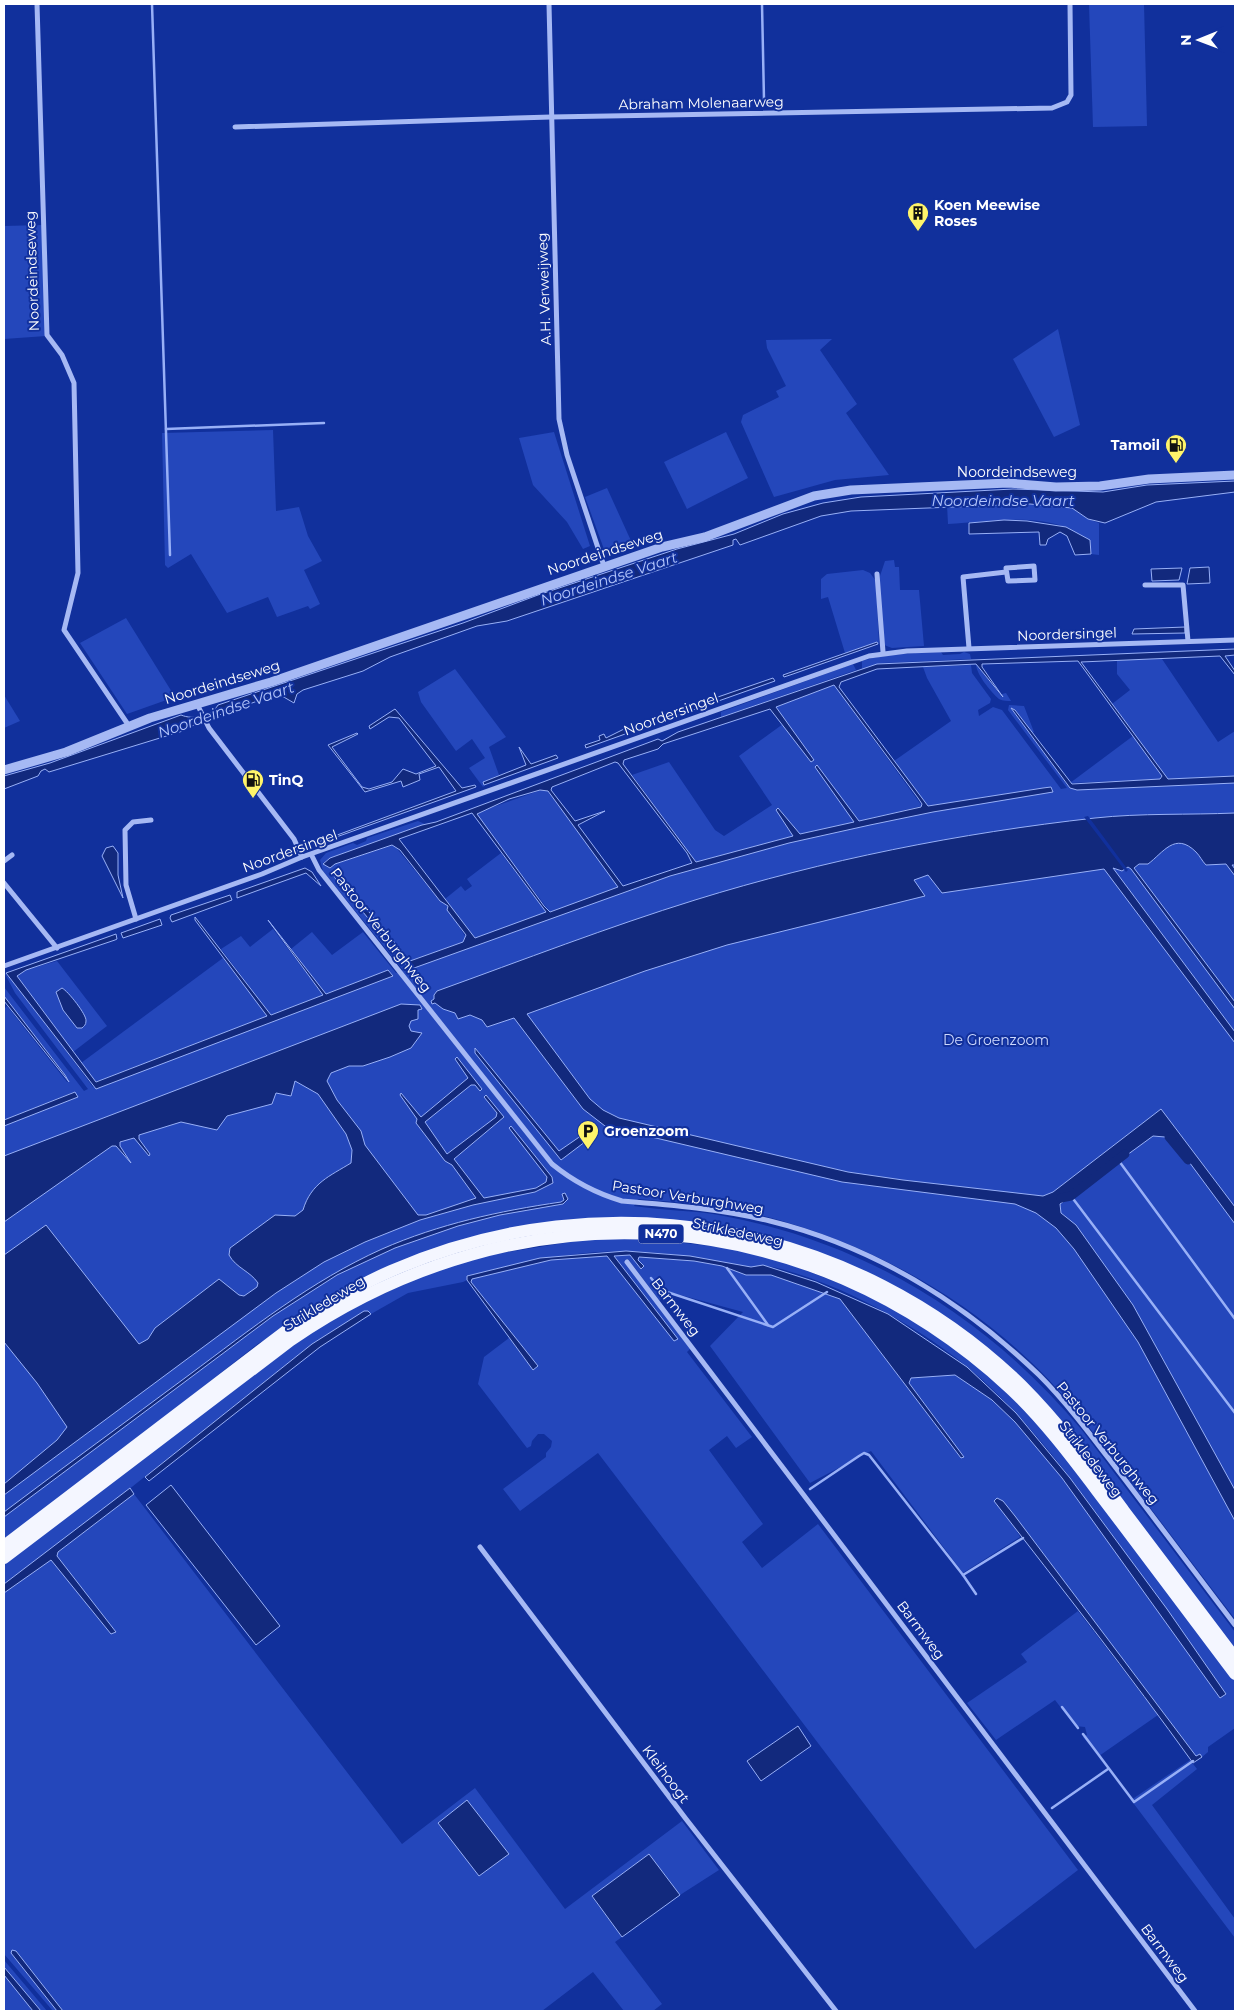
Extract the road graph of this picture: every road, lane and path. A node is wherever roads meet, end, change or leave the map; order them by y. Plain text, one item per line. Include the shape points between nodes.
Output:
1 (38, 4) edge
2 (549, 4) edge
3 (1070, 4) edge
4 (551, 118) junction
5 (235, 127) dead end
6 (1235, 475) edge
7 (604, 566) junction
8 (1006, 572) junction
9 (877, 574) dead end
10 (1145, 586) dead end
11 (1235, 640) edge
12 (1188, 641) junction
13 (969, 648) junction
14 (882, 652) junction
15 (197, 703) junction
16 (127, 723) junction
17 (4, 770) edge
18 (151, 820) dead end
19 (12, 855) dead end
20 (312, 856) junction
21 (302, 857) junction
22 (4, 861) edge
23 (4, 883) edge
24 (136, 919) junction
25 (57, 948) junction
26 (4, 966) edge
27 (627, 1262) dead end
28 (4, 1546) edge
29 (480, 1547) dead end
30 (4, 1558) edge
31 (1235, 1625) edge
32 (1235, 1658) edge
33 (1235, 1674) edge
34 (836, 2011) edge
35 (1196, 2011) edge

1 - 16 street, Noordeindseweg via 47,335 62,355 74,383 78,573 64,630
2 - 4 street, A.H. Verweijweg
3 - 4 street, Abraham Molenaarweg via 1071,95 1067,102 1052,108
4 - 5 street, Abraham Molenaarweg
4 - 7 street, A.H. Verweijweg via 559,418 567,455
6 - 7 street, Noordeindseweg via 1150,479 1100,486 1008,483 832,492 780,507 704,537 662,546
7 - 15 street, Noordeindseweg via 322,664
8 - 8 street via 1006,568 1034,566 1034,580 1008,582
8 - 13 street via 963,577
9 - 14 street
10 - 12 street via 1183,585
11 - 12 street, Noordersingel
12 - 13 street, Noordersingel
13 - 14 street, Noordersingel
14 - 20 street, Noordersingel
15 - 16 street, Noordeindseweg
15 - 21 street via 205,722 294,839
16 - 17 street, Noordeindseweg via 66,752
18 - 24 street via 128,824 124,837 126,885
19 - 22 street
20 - 21 street, Noordersingel
20 - 31 street, Pastoor Verburghweg via 319,870 552,1164 580,1185 622,1201 739,1214 772,1221 854,1248 899,1270 953,1304 1016,1354 1079,1419
21 - 24 street, Noordersingel
23 - 25 street
24 - 25 street, Noordersingel
25 - 26 street, Noordersingel
27 - 35 street, Barmweg
28 - 32 main road, Strikledeweg / N470 via 286,1331 320,1308 389,1272 438,1253 526,1230 579,1223 680,1225 766,1240 808,1254 891,1289 967,1339 1043,1407
29 - 34 street, Kleihoogt
30 - 33 main road, Strikledeweg / N470 via 291,1340 323,1318 394,1281 442,1262 527,1241 622,1232 677,1235 763,1250 808,1265 886,1299 959,1345 1013,1392 1056,1438

